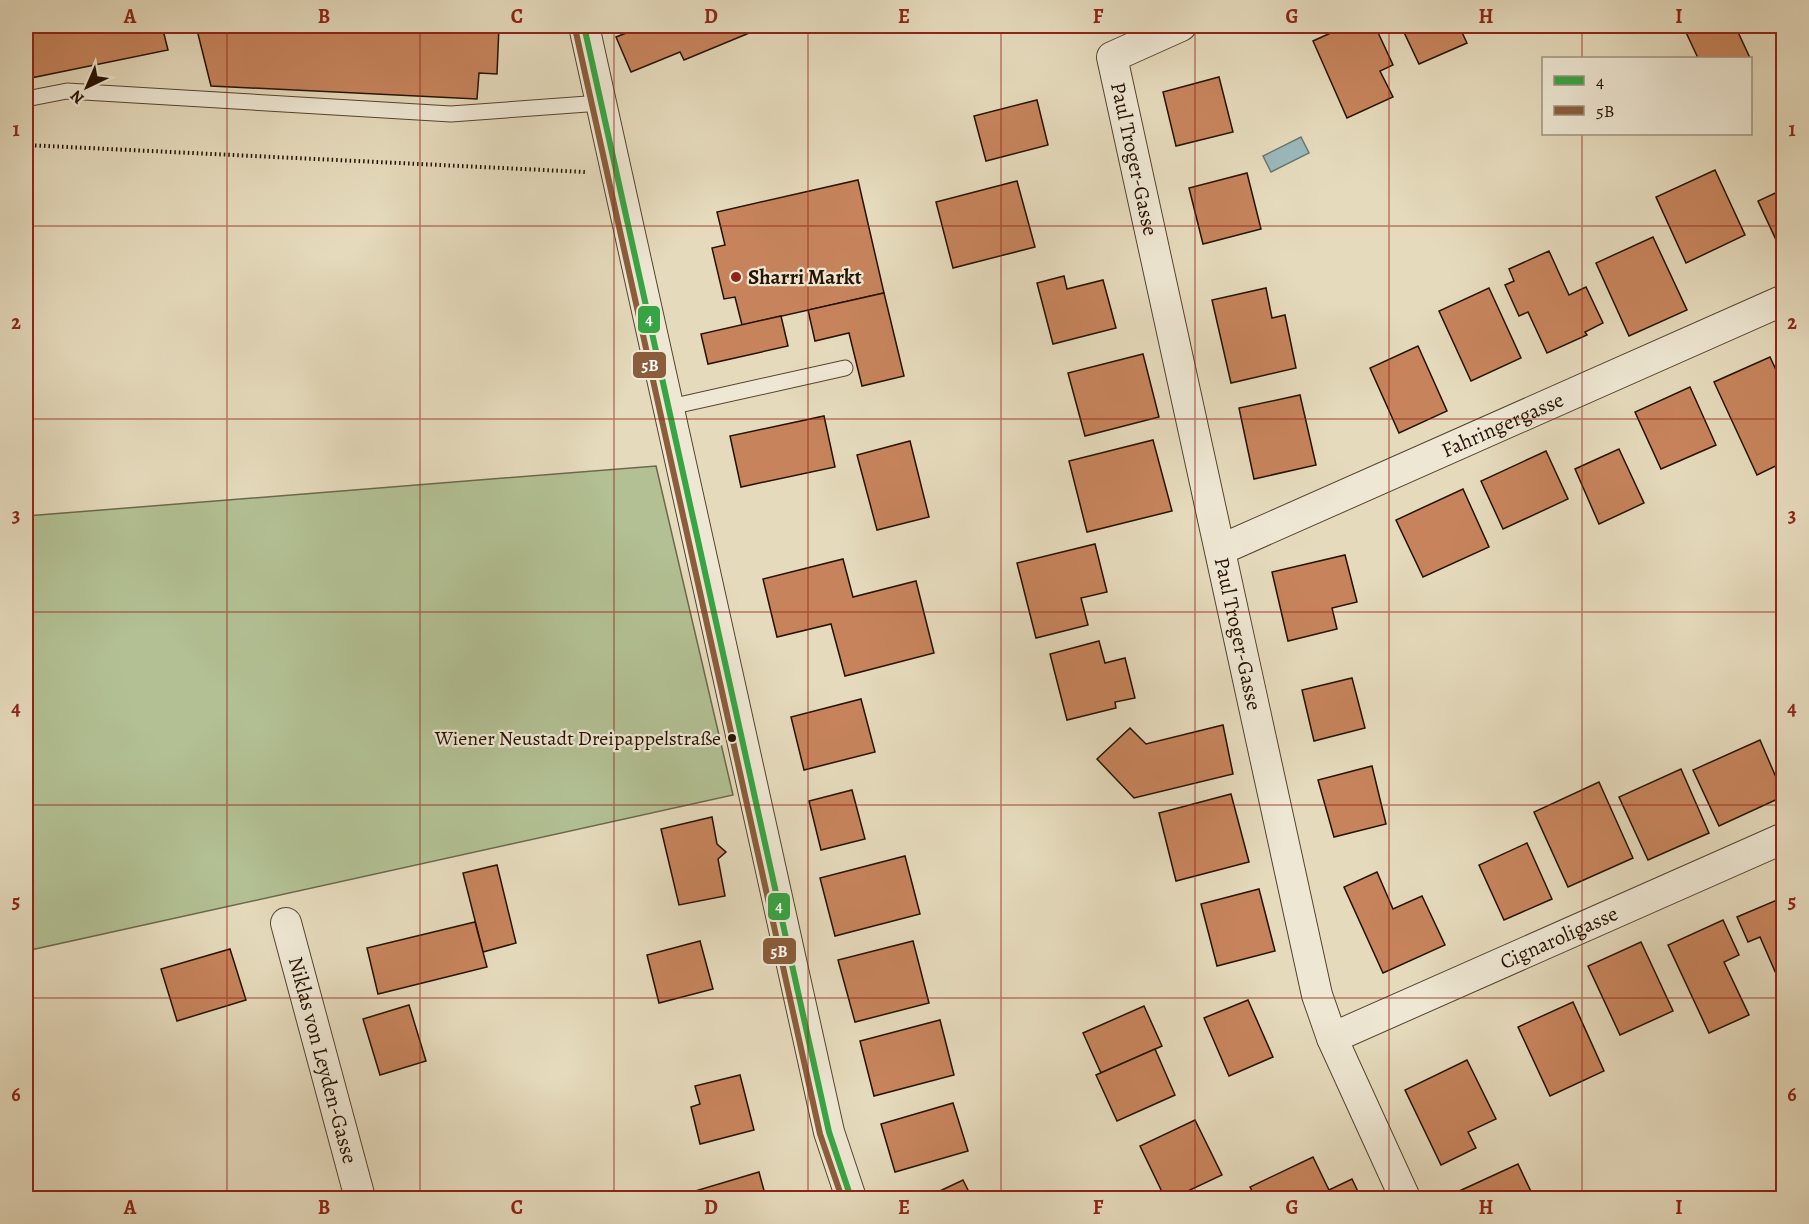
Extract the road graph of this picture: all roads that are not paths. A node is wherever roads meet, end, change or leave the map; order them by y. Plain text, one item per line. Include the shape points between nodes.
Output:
1 (584, 26) edge
2 (1181, 26) edge
3 (26, 99) edge
4 (601, 103) junction
5 (1784, 300) edge
6 (845, 368) dead end
7 (670, 407) junction
8 (1220, 550) junction
9 (1784, 838) edge
10 (286, 923) dead end
11 (1332, 1038) junction
12 (360, 1198) edge
13 (851, 1198) edge
14 (1405, 1198) edge

1 - 4 street
2 - 8 street, Paul Troger-Gasse via 1112,57
3 - 4 lane via 67,91 451,114
4 - 7 street
5 - 8 street, Fahringergasse
6 - 7 lane
7 - 13 street via 829,1132
8 - 11 street, Paul Troger-Gasse via 1317,995
9 - 11 street, Cignaroligasse
10 - 12 street, Niklas von Leyden-Gasse
11 - 14 street, Paul Troger-Gasse

